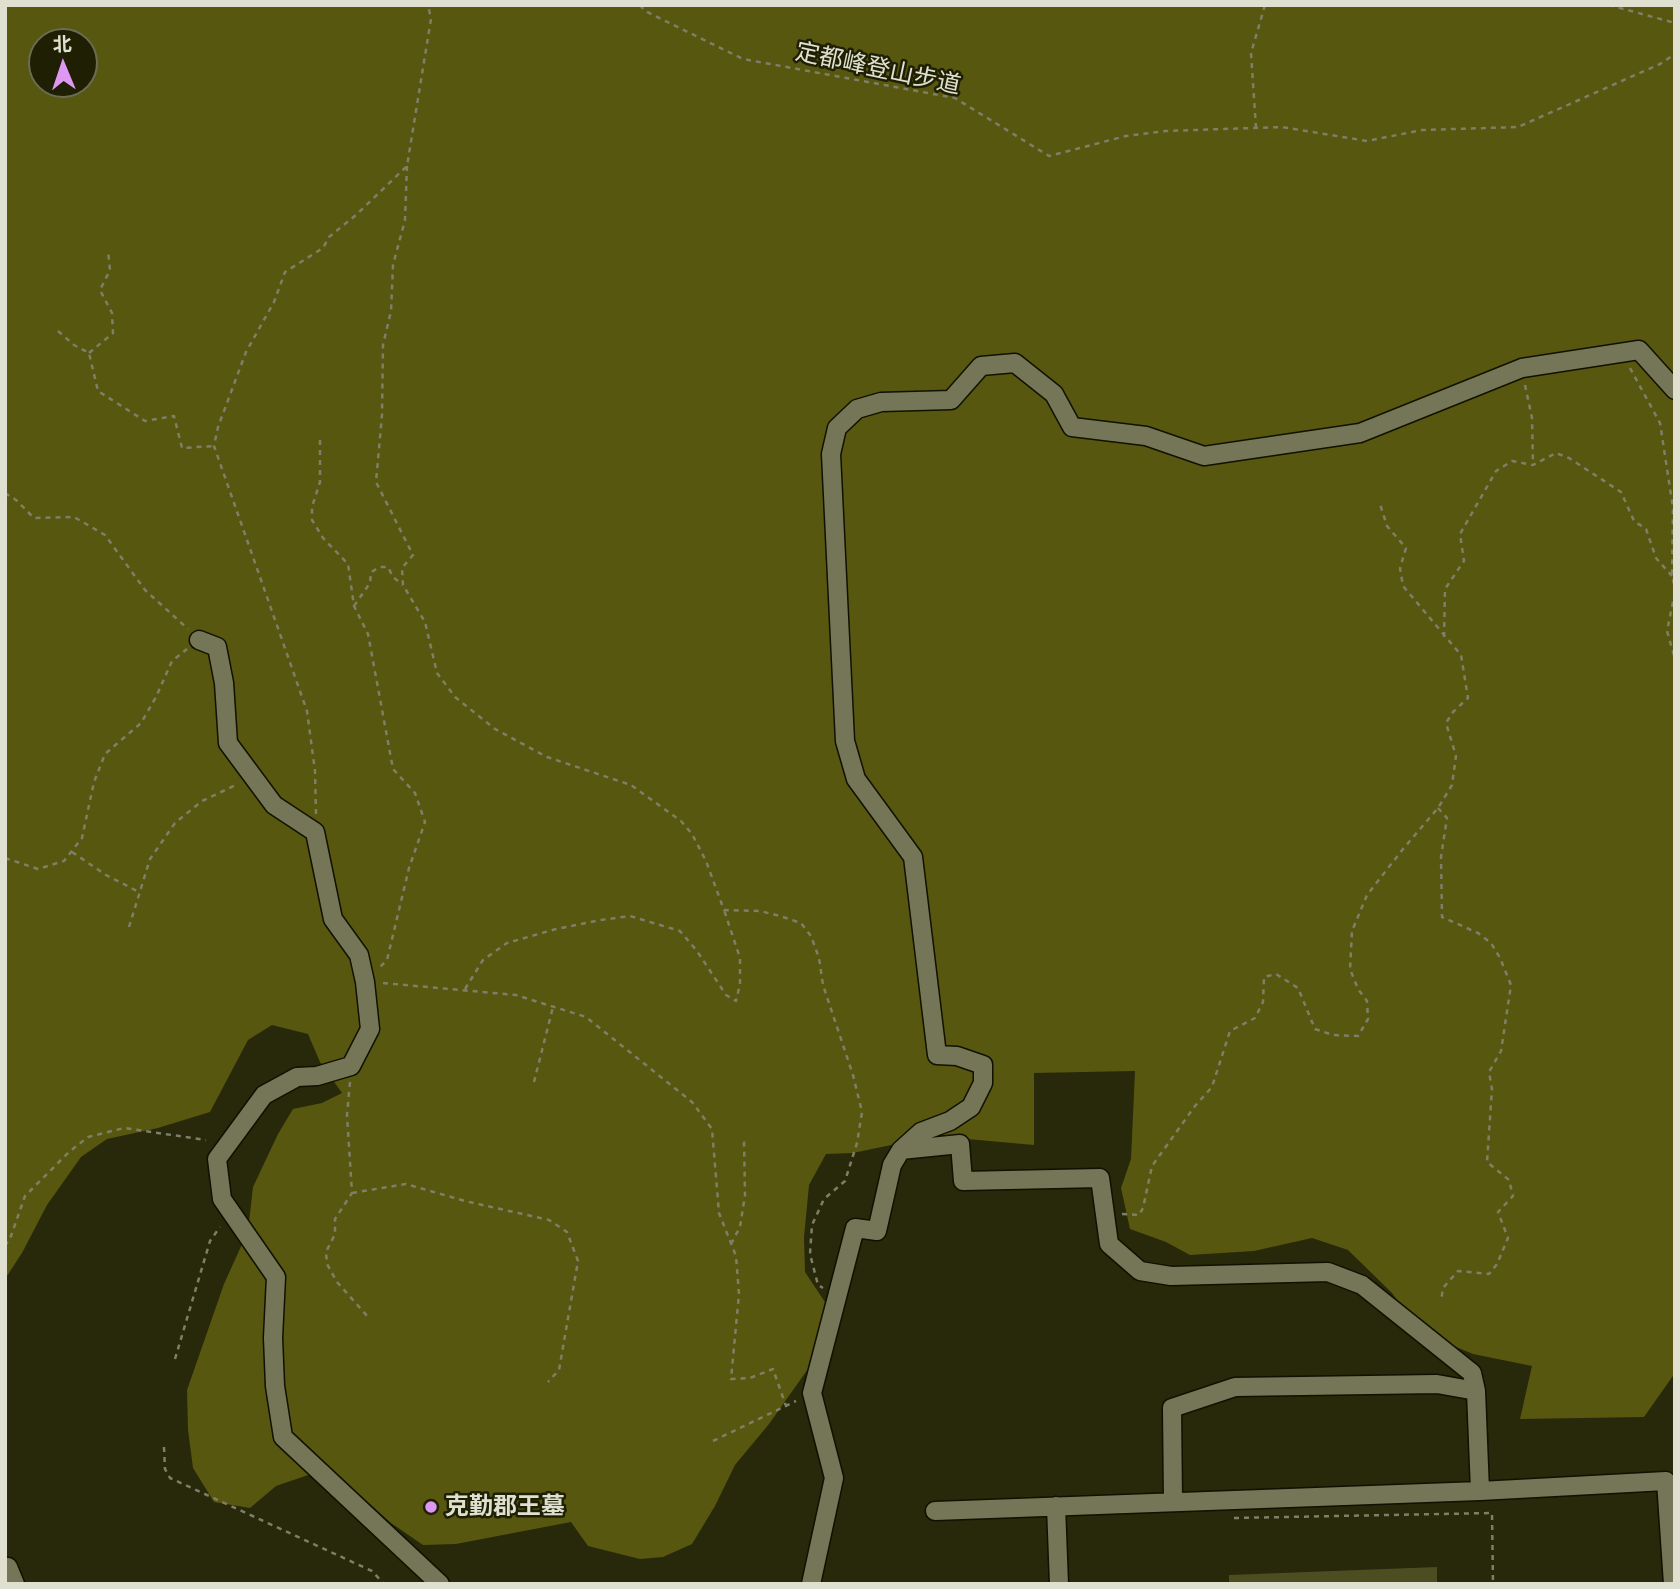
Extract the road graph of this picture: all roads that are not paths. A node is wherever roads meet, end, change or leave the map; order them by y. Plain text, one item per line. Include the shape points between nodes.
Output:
1 (1675, 390) edge
2 (200, 640) road end
3 (901, 1150) junction
4 (1476, 1391) junction
5 (1480, 1491) junction
6 (1173, 1502) junction
7 (1056, 1506) junction
8 (934, 1511) dead end
9 (440, 1584) edge
10 (811, 1584) edge
11 (1059, 1584) edge
12 (1673, 1584) edge

1 - 3 street via 1639,350 1622,352 1522,368 1360,433 1205,456 1146,436 1072,427 1054,394 1015,363 981,366 951,400 881,402 858,409 837,428 831,454 845,741 856,779 913,857 937,1055 983,1065 983,1083 971,1107 921,1132
2 - 9 street via 216,647 228,743 274,805 315,832 333,919 359,955 370,1029 351,1066 297,1077 264,1095 217,1159 222,1199 276,1277 275,1386 283,1437
3 - 4 street via 960,1144 963,1181 1100,1178 1110,1244 1140,1271 1171,1276 1328,1272 1362,1285 1472,1373
3 - 10 street via 892,1166 877,1231 855,1228 812,1394 834,1478
4 - 5 street
4 - 6 street via 1437,1384 1235,1387 1172,1408
5 - 6 street
5 - 12 street via 1666,1481
6 - 7 street
7 - 8 street
7 - 11 street

